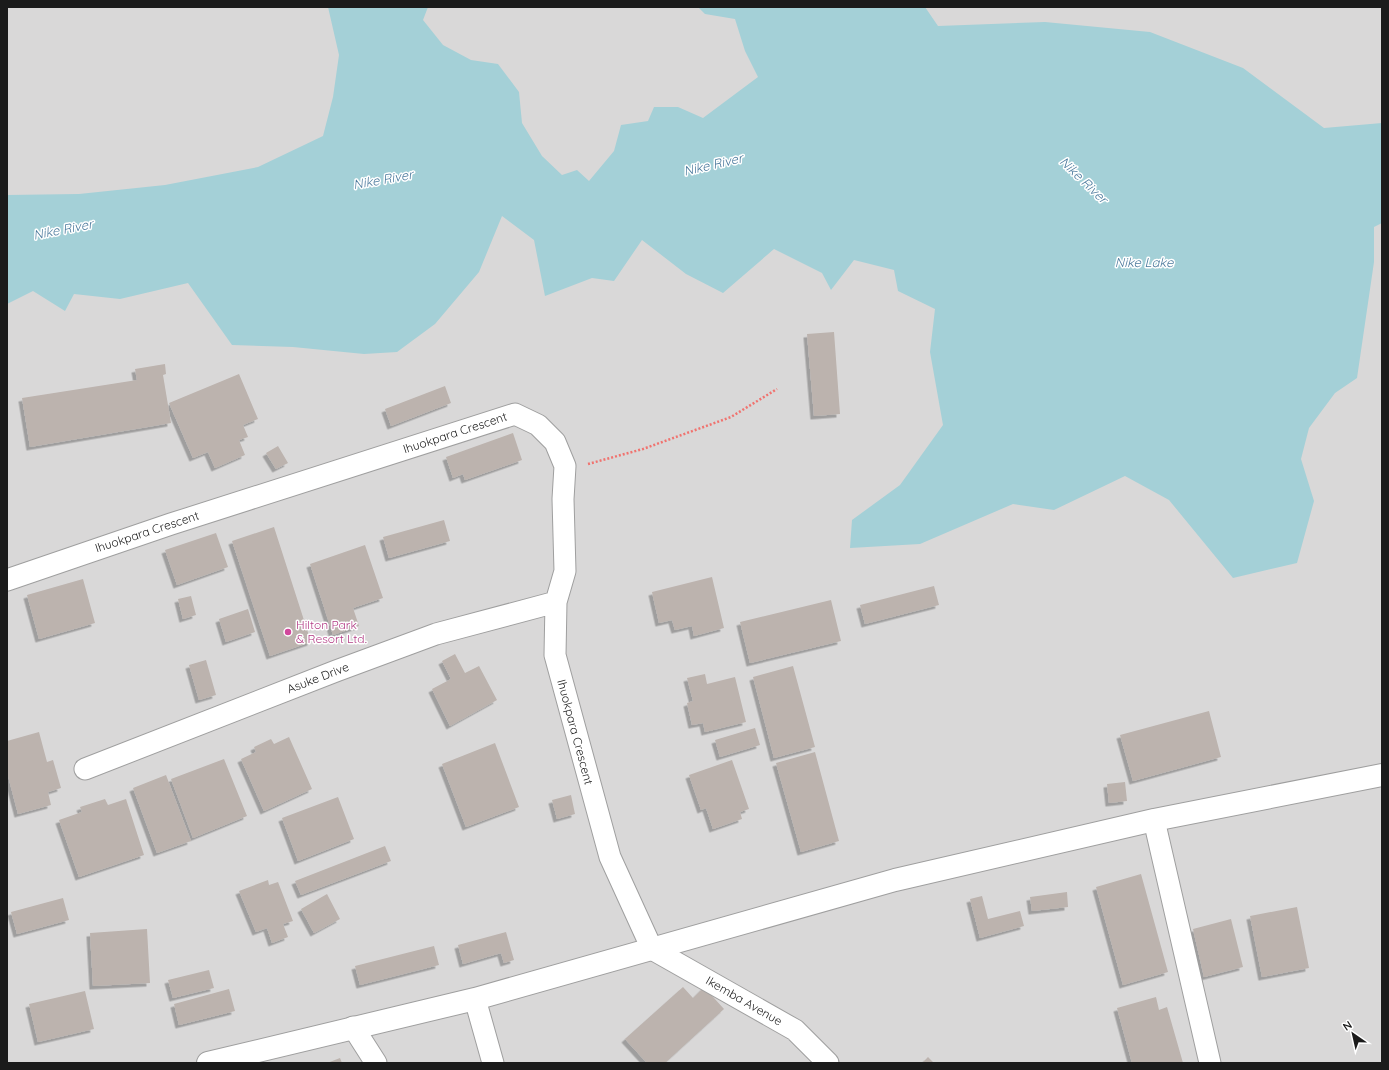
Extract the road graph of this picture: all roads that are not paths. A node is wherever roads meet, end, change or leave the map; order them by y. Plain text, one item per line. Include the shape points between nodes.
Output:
1 (7, 580) edge
2 (556, 602) junction
3 (85, 769) dead end
4 (1382, 775) edge
5 (1154, 820) junction
6 (652, 949) junction
7 (475, 999) junction
8 (353, 1027) junction
9 (208, 1063) edge
10 (376, 1063) edge
11 (493, 1063) edge
12 (828, 1063) edge
13 (1210, 1063) edge

1 - 2 street, Ihuokpara Crescent via 171,524 515,414 538,425 555,442 565,466 565,571
2 - 3 street, Asuke Drive via 436,634 336,670
2 - 6 street, Ihuokpara Crescent via 555,655 608,850
4 - 5 street
5 - 6 street via 895,880
5 - 13 street
6 - 7 street
6 - 12 street, Ikemba Avenue via 794,1030
7 - 8 street
7 - 11 street
8 - 9 street
8 - 10 street

